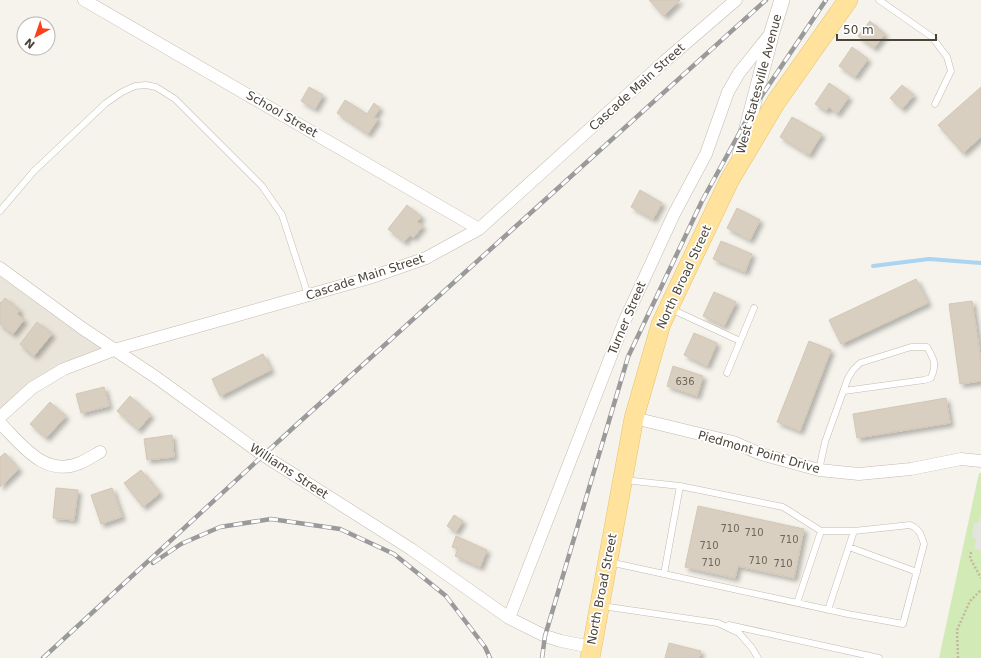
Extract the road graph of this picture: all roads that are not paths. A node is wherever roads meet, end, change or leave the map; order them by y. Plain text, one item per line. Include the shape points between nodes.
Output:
1 (84, 0) edge
2 (736, 0) edge
3 (782, 0) edge
4 (848, 0) edge
5 (879, 0) edge
6 (772, 32) junction
7 (935, 104) dead end
8 (736, 169) junction
9 (0, 211) edge
10 (479, 229) junction
11 (0, 268) edge
12 (308, 295) junction
13 (669, 308) junction
14 (754, 308) dead end
15 (740, 340) junction
16 (114, 350) junction
17 (727, 373) dead end
18 (844, 391) junction
19 (0, 417) edge
20 (634, 418) junction
21 (0, 423) edge
22 (100, 452) dead end
23 (981, 461) edge
24 (820, 470) junction
25 (622, 479) junction
26 (680, 486) junction
27 (854, 531) junction
28 (821, 532) junction
29 (849, 547) junction
30 (607, 562) junction
31 (917, 572) junction
32 (664, 574) junction
33 (797, 603) junction
34 (599, 606) junction
35 (828, 610) junction
36 (509, 618) junction
37 (718, 623) junction
38 (590, 652) edge
39 (758, 658) edge
40 (879, 658) edge

1 - 10 street, School Street
2 - 10 street, Cascade Main Street
3 - 6 street, West Statesville Avenue
4 - 8 main road, North Broad Street via 776,102
5 - 7 lane via 932,37 947,56 951,71
6 - 8 street, West Statesville Avenue
6 - 36 street, Turner Street via 739,72 728,92 706,154 674,214 625,320
8 - 13 main road, North Broad Street
9 - 12 lane via 34,171 106,103 135,86 156,87 175,100 262,186 282,215
10 - 12 street, Cascade Main Street via 426,258 369,278
11 - 16 street, Williams Street
12 - 16 street, Cascade Main Street
13 - 15 lane
13 - 20 main road, North Broad Street via 661,324
14 - 15 lane
15 - 17 lane
16 - 19 street, Cascade Main Street via 64,369 32,388
16 - 36 street, Williams Street via 263,455 411,549
18 - 18 lane via 848,378 860,363 912,347 926,347 934,359 931,378
18 - 24 lane via 825,442
20 - 24 street, Piedmont Point Drive via 733,442 761,454
20 - 25 main road, North Broad Street
21 - 22 street via 30,453 46,464 62,467 79,464
23 - 24 street, Piedmont Point Drive via 961,459 910,469 859,474
25 - 26 lane
25 - 30 main road, North Broad Street
26 - 28 lane via 783,506
26 - 32 lane
27 - 28 lane
27 - 29 lane
27 - 31 lane via 910,525 916,528 921,533 924,544
28 - 33 lane
29 - 31 lane
29 - 35 lane
30 - 32 lane
30 - 34 main road, North Broad Street
31 - 35 lane via 903,624
32 - 33 lane
33 - 35 lane
34 - 37 lane
34 - 38 main road, North Broad Street
36 - 38 street, Williams Street via 545,636
37 - 39 lane via 739,633
37 - 40 lane

